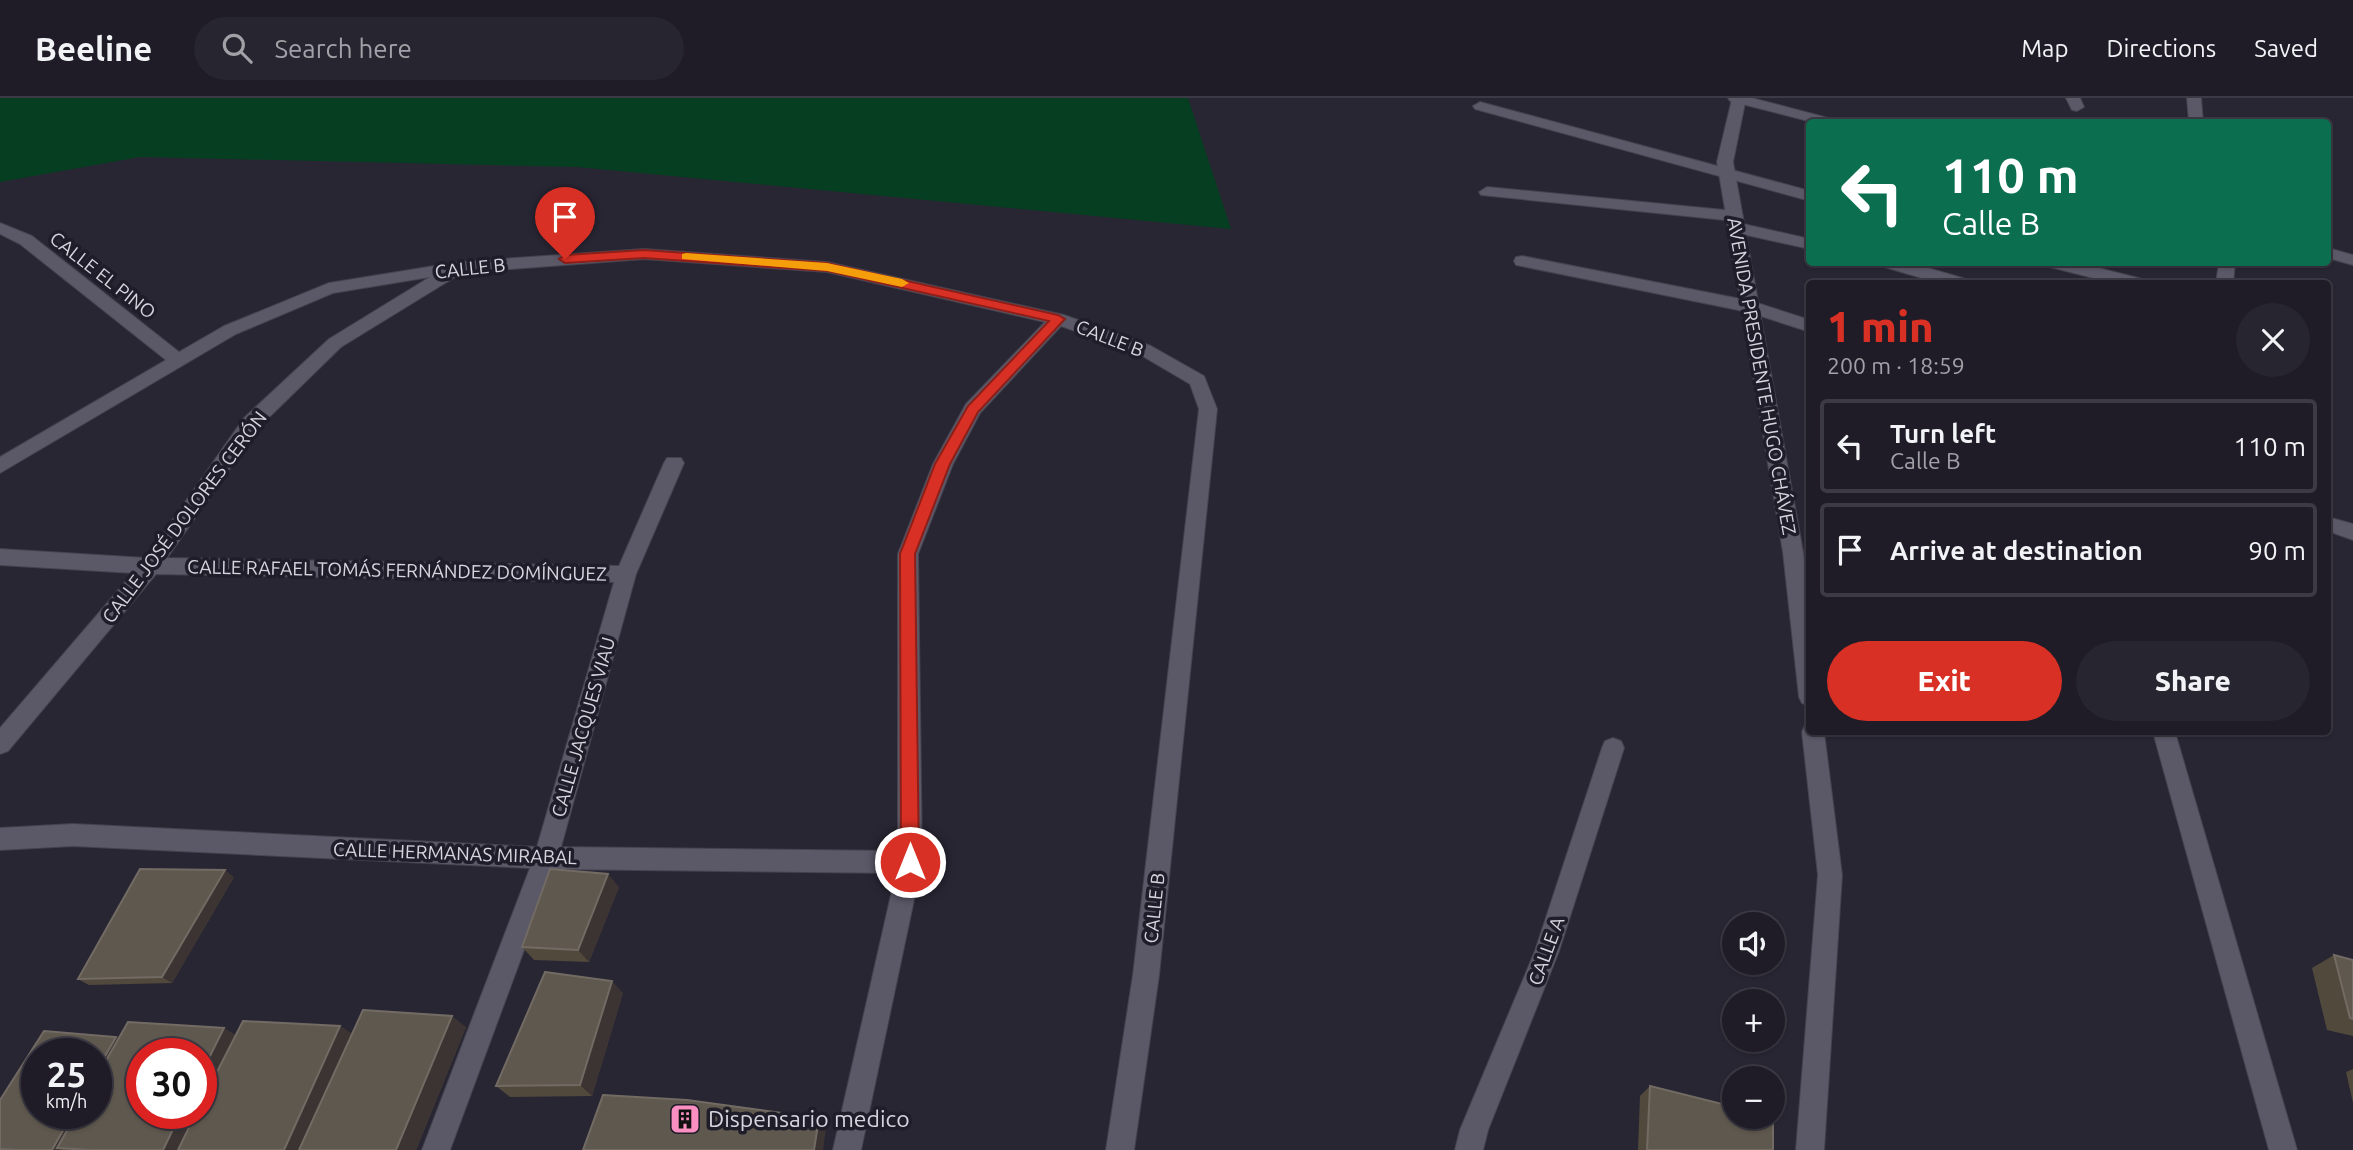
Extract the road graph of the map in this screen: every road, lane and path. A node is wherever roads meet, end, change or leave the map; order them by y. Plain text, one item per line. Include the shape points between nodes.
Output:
1 (2194, 98) edge
2 (1737, 99) edge
3 (1480, 106) dead end
4 (1814, 119) edge
5 (2196, 119) edge
6 (1727, 174) junction
7 (1487, 192) dead end
8 (1806, 195) edge
9 (1737, 222) junction
10 (0, 228) edge
11 (1806, 243) edge
12 (2331, 254) edge
13 (2353, 260) edge
14 (1522, 261) dead end
15 (1901, 266) edge
16 (2068, 266) edge
17 (459, 267) junction
18 (1949, 280) edge
19 (2124, 280) edge
20 (1751, 307) junction
21 (1058, 319) junction
22 (1806, 325) edge
23 (177, 360) junction
24 (674, 463) dead end
25 (0, 467) edge
26 (2331, 525) edge
27 (2353, 532) edge
28 (0, 557) edge
29 (152, 566) junction
30 (626, 575) junction
31 (1806, 663) edge
32 (1814, 735) edge
33 (2165, 735) edge
34 (0, 744) edge
35 (1613, 748) dead end
36 (0, 839) edge
37 (546, 858) junction
38 (910, 862) junction
39 (436, 1150) edge
40 (847, 1150) edge
41 (1120, 1150) edge
42 (1469, 1150) edge
43 (1810, 1150) edge
44 (2283, 1150) edge

1 - 5 street
2 - 4 street
2 - 6 street, AVENIDA PRESIDENTE HUGO CHÁVEZ via 1725,162
3 - 6 street
6 - 8 street
6 - 9 street, AVENIDA PRESIDENTE HUGO CHÁVEZ
7 - 9 street
9 - 11 street
9 - 20 street, AVENIDA PRESIDENTE HUGO CHÁVEZ
10 - 23 street, CALLE EL PINO via 26,240
12 - 13 street
14 - 20 street
15 - 18 street
16 - 19 street
17 - 21 street, CALLE B via 644,254 827,267
17 - 23 street, CALLE B via 329,288 230,330
17 - 29 street, CALLE JOSÉ DOLORES CERÓN via 335,343 251,423
20 - 22 street
20 - 31 street, AVENIDA PRESIDENTE HUGO CHÁVEZ via 1793,552
21 - 38 street via 973,409 943,464 908,554
21 - 41 street, CALLE B via 1145,350 1198,380 1208,409 1146,975
23 - 25 street, CALLE B
24 - 30 street, CALLE JACQUES VIAU
26 - 27 street
28 - 29 street, CALLE RAFAEL TOMÁS FERNÁNDEZ DOMÍNGUEZ
29 - 30 street, CALLE RAFAEL TOMÁS FERNÁNDEZ DOMÍNGUEZ
29 - 34 street, CALLE JOSÉ DOLORES CERÓN
30 - 37 street, CALLE JACQUES VIAU
32 - 43 street via 1830,876
33 - 44 street
35 - 42 street, CALLE A via 1547,951
36 - 37 street, CALLE HERMANAS MIRABAL via 73,835
37 - 38 street, CALLE HERMANAS MIRABAL
37 - 39 street, CALLE JACQUES VIAU
38 - 40 street

